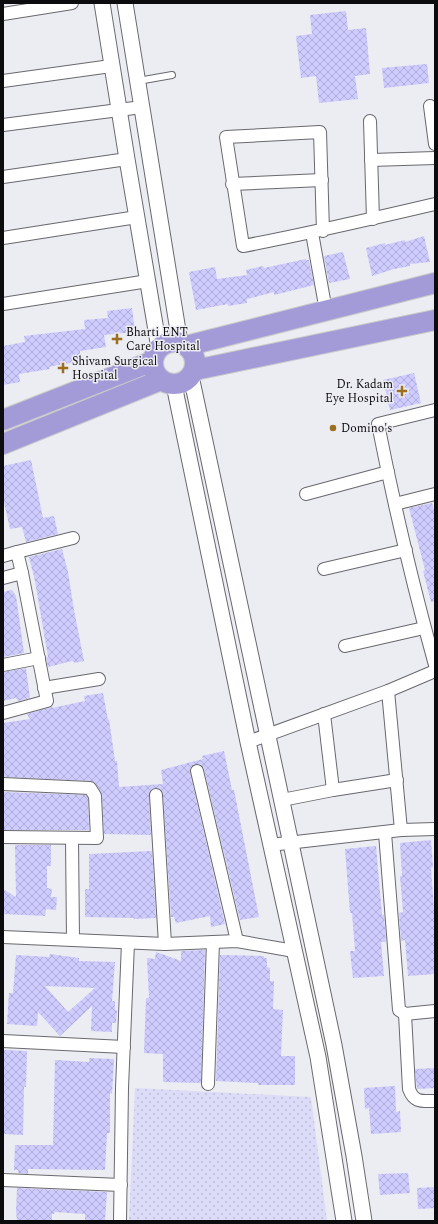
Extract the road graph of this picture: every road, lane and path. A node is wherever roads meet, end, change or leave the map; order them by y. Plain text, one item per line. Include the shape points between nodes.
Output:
1 (72, 3) edge
2 (102, 3) edge
3 (125, 3) edge
4 (3, 14) edge
5 (111, 66) junction
6 (172, 75) dead end
7 (3, 81) edge
8 (137, 81) junction
9 (430, 106) dead end
10 (142, 107) junction
11 (119, 111) junction
12 (370, 121) dead end
13 (3, 125) edge
14 (435, 144) edge
15 (435, 158) edge
16 (127, 159) junction
17 (371, 160) junction
18 (3, 177) edge
19 (322, 180) junction
20 (232, 184) junction
21 (435, 204) edge
22 (137, 217) junction
23 (373, 219) junction
24 (318, 232) junction
25 (3, 238) edge
26 (148, 281) junction
27 (435, 283) edge
28 (3, 304) edge
29 (326, 311) junction
30 (435, 320) edge
31 (183, 344) junction
32 (156, 354) junction
33 (180, 378) junction
34 (435, 410) edge
35 (3, 420) edge
36 (3, 444) edge
37 (388, 472) junction
38 (306, 494) dead end
39 (435, 494) edge
40 (396, 504) junction
41 (73, 538) dead end
42 (406, 550) junction
43 (17, 552) junction
44 (3, 556) edge
45 (324, 569) dead end
46 (22, 573) junction
47 (3, 578) edge
48 (424, 628) junction
49 (345, 646) dead end
50 (39, 658) junction
51 (3, 665) edge
52 (435, 665) edge
53 (435, 671) edge
54 (99, 679) dead end
55 (44, 688) junction
56 (388, 691) junction
57 (3, 713) edge
58 (324, 714) junction
59 (268, 735) junction
60 (248, 742) junction
61 (197, 771) dead end
62 (397, 780) junction
63 (3, 784) edge
64 (333, 790) junction
65 (156, 795) dead end
66 (282, 800) junction
67 (435, 828) edge
68 (401, 830) junction
69 (385, 833) junction
70 (3, 837) edge
71 (72, 838) junction
72 (292, 843) junction
73 (270, 845) junction
74 (3, 937) edge
75 (73, 940) junction
76 (237, 940) junction
77 (213, 942) junction
78 (128, 943) junction
79 (164, 944) junction
80 (294, 951) junction
81 (435, 1011) edge
82 (405, 1014) junction
83 (3, 1040) edge
84 (124, 1047) junction
85 (208, 1084) dead end
86 (435, 1101) edge
87 (3, 1180) edge
88 (121, 1185) junction
89 (120, 1221) edge
90 (344, 1221) edge
91 (364, 1221) edge

1 - 4 street
2 - 5 street
3 - 8 street
5 - 7 street
5 - 11 street
6 - 8 lane
8 - 10 street
9 - 14 street
10 - 11 street
10 - 31 street
11 - 13 street
11 - 16 street
12 - 17 street
15 - 17 street
16 - 18 street
16 - 22 street
17 - 23 street
19 - 20 street
19 - 20 street via 320,132 226,137
19 - 24 street
20 - 24 street via 243,246
21 - 23 street
22 - 25 street
22 - 26 street
23 - 24 street
24 - 29 street
26 - 28 street
26 - 32 street
27 - 29 highway
29 - 31 highway
30 - 33 highway
31 - 32 highway via 166,344
31 - 33 highway via 191,351 195,363
32 - 33 highway via 156,375
32 - 35 highway
33 - 36 highway
33 - 59 street
33 - 60 street
34 - 37 street via 378,424
37 - 38 street
37 - 40 street
39 - 40 street
40 - 42 street
41 - 43 street
42 - 45 street
42 - 48 street
43 - 44 street
43 - 46 street
46 - 47 street
46 - 50 street
48 - 49 street
48 - 52 street
50 - 51 street
50 - 55 street
53 - 56 street
54 - 55 street
55 - 57 street via 47,701
56 - 58 street
56 - 62 street
58 - 59 street
58 - 64 street
59 - 60 street
59 - 66 street
60 - 73 street
61 - 76 street
62 - 64 street
62 - 68 street
63 - 71 street via 90,788 95,796 96,838
64 - 66 street
65 - 79 street
66 - 72 street
67 - 68 street
68 - 69 street
69 - 72 street
69 - 82 street via 399,1010
70 - 71 street
71 - 75 street
72 - 73 street
72 - 91 street via 334,1045
73 - 80 street
74 - 75 street
75 - 78 street
76 - 77 street
76 - 80 street
77 - 79 street
77 - 85 street
78 - 79 street
78 - 84 street
80 - 90 street via 318,1057
81 - 82 street
82 - 86 street via 409,1089 416,1100
83 - 84 street
84 - 88 street
87 - 88 street
88 - 89 street

